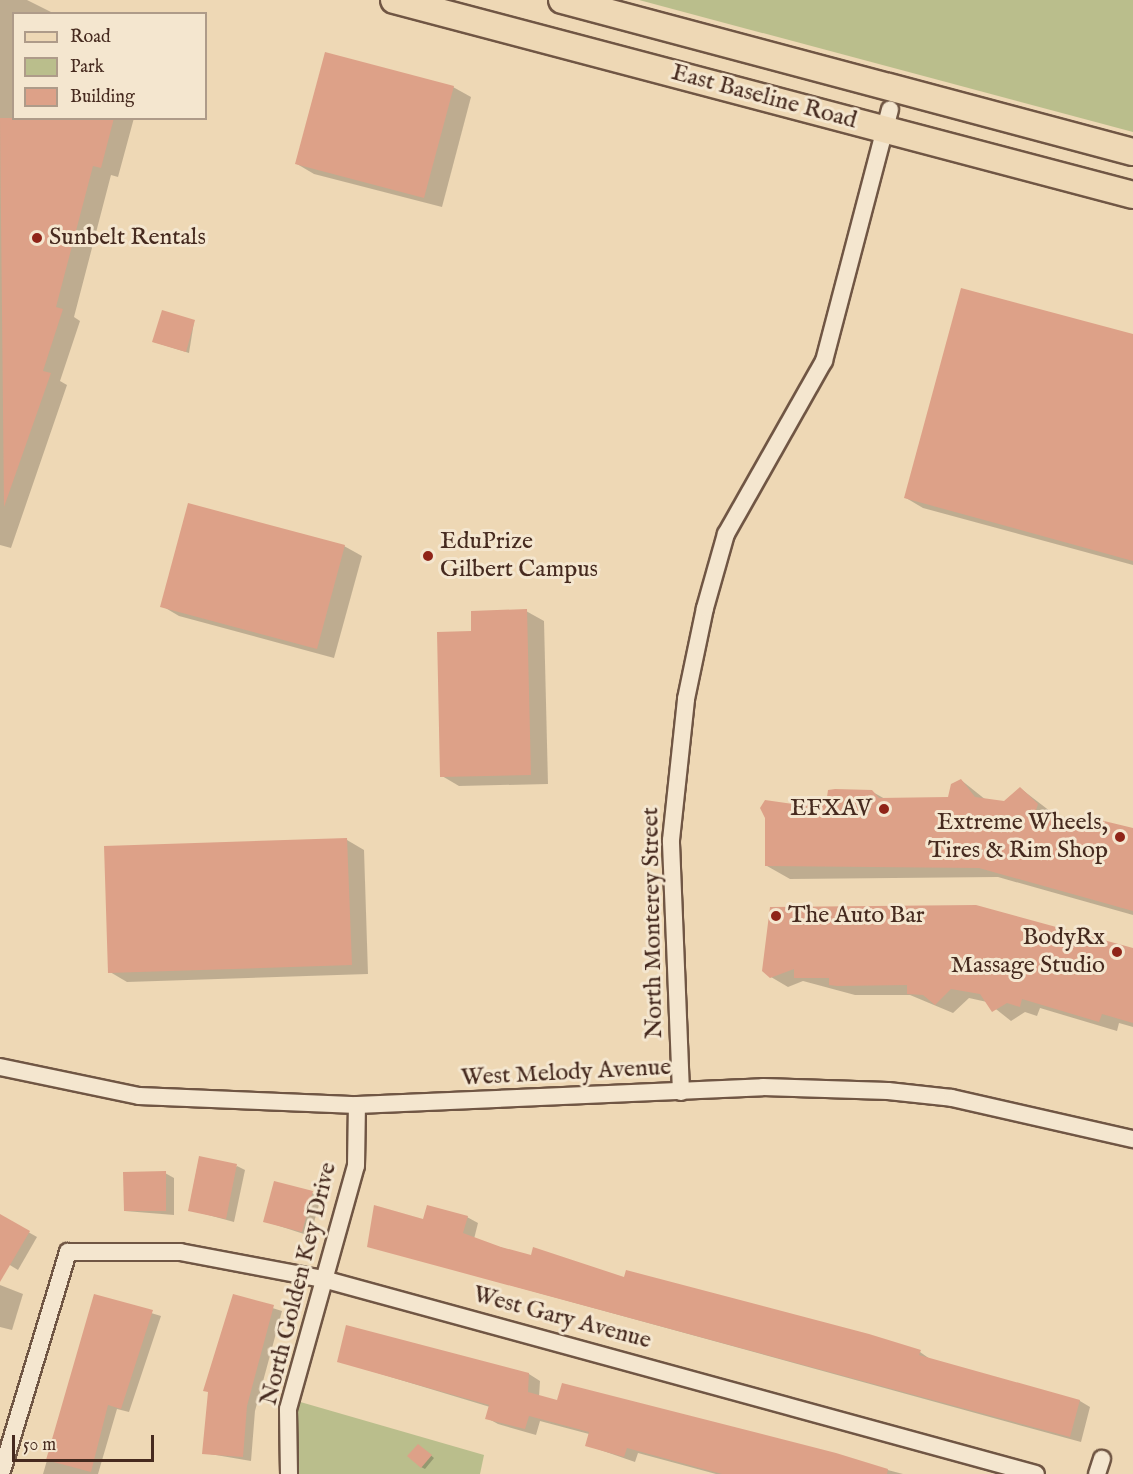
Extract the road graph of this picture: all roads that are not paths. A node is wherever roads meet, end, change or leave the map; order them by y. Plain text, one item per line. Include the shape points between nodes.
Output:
1 (394, 0) edge
2 (562, 0) edge
3 (888, 119) junction
4 (1133, 152) edge
5 (1133, 195) edge
6 (0, 1067) edge
7 (681, 1092) junction
8 (357, 1105) junction
9 (1133, 1139) edge
10 (323, 1279) junction
11 (1, 1474) edge
12 (289, 1474) edge
13 (1036, 1474) edge

1 - 3 main road, East Baseline Road
2 - 4 main road, East Baseline Road
3 - 5 main road, East Baseline Road
3 - 7 street, North Monterey Street via 824,361 726,534 705,608 686,699 671,840
6 - 8 street, West Melody Avenue via 139,1096
7 - 8 street, West Melody Avenue
7 - 9 street, West Melody Avenue via 763,1087 888,1091 963,1100
8 - 10 street, North Golden Key Drive via 356,1166
10 - 11 street, West Gary Avenue via 180,1252 68,1252
10 - 12 street, North Golden Key Drive via 288,1409
10 - 13 street, West Gary Avenue

